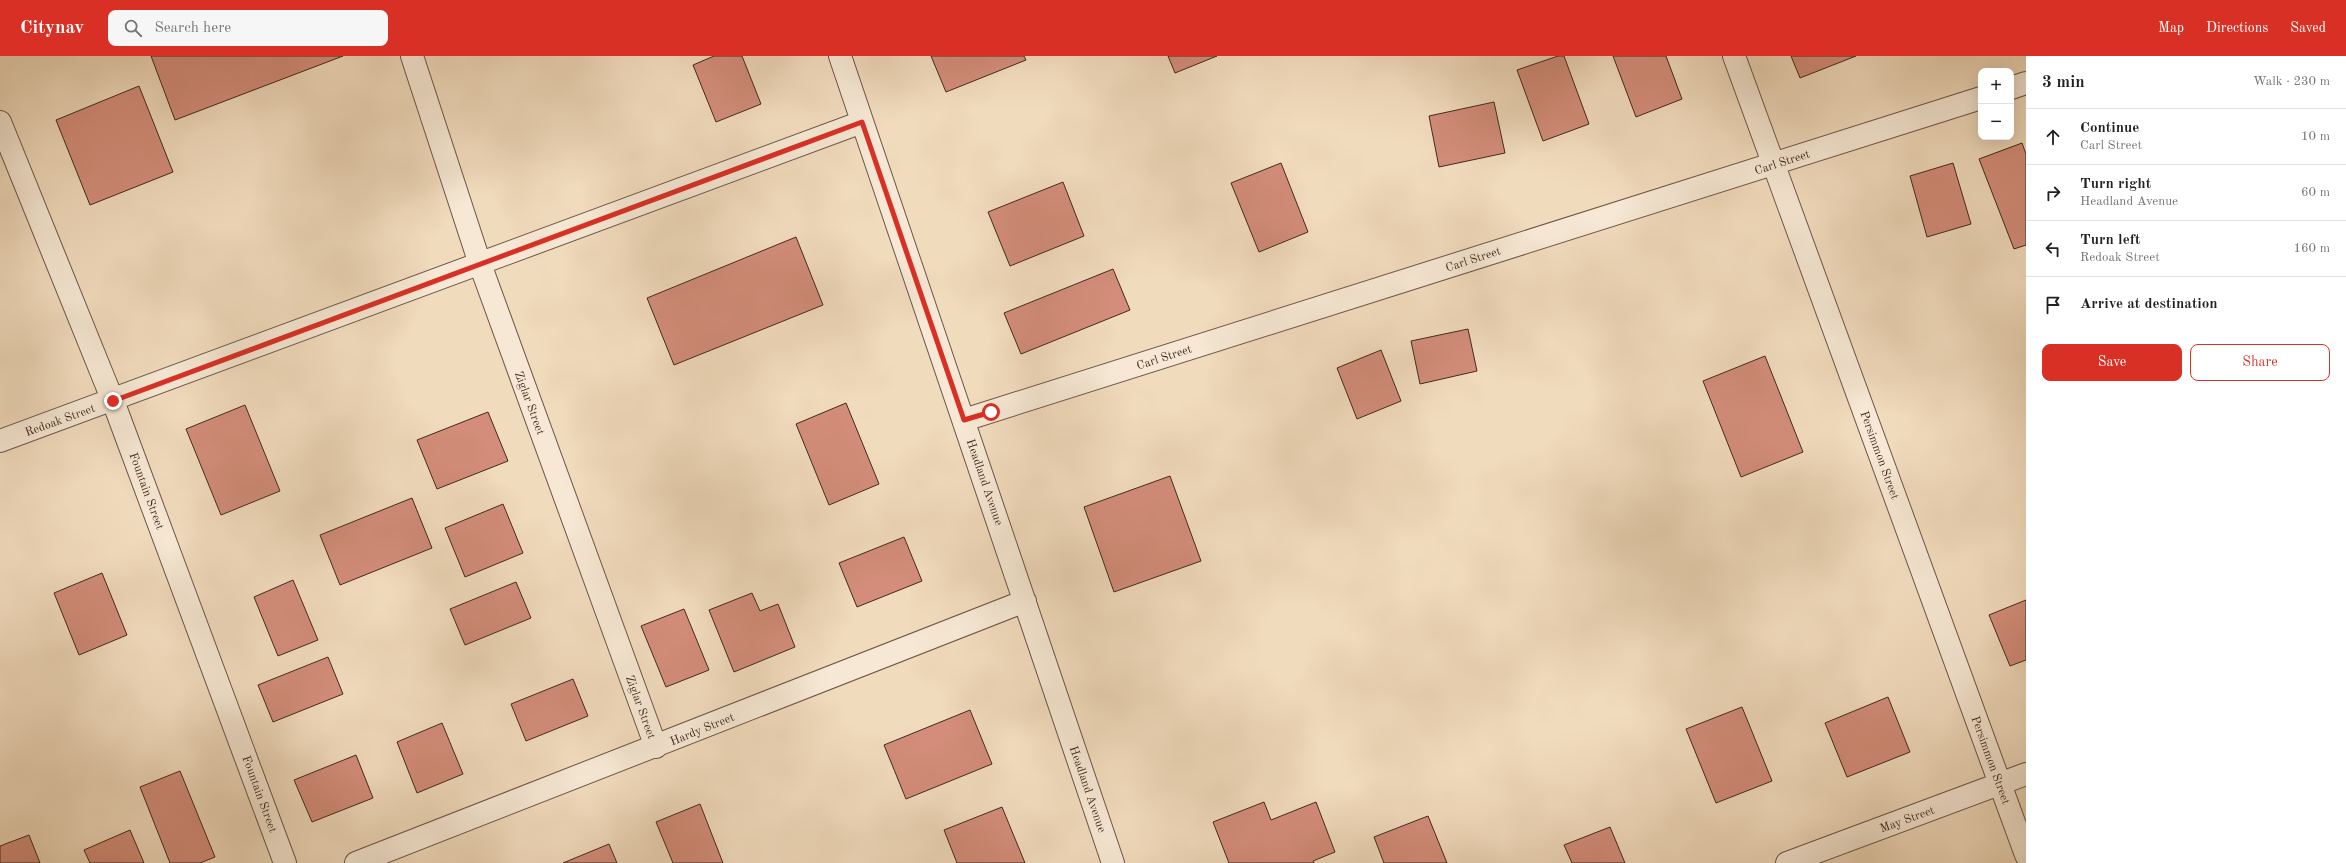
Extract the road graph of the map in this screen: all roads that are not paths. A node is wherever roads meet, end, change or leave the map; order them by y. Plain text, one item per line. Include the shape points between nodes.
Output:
1 (412, 56) edge
2 (840, 56) edge
3 (1734, 56) edge
4 (2026, 83) edge
5 (2014, 87) edge
6 (1978, 99) edge
7 (0, 122) edge
8 (862, 122) junction
9 (1774, 164) junction
10 (480, 264) junction
11 (113, 401) junction
12 (964, 420) junction
13 (0, 441) edge
14 (1025, 601) junction
15 (656, 747) junction
16 (2026, 774) edge
17 (1999, 785) junction
18 (2026, 855) edge
19 (286, 863) edge
20 (356, 863) edge
21 (1113, 863) edge
22 (1787, 863) edge

1 - 10 street, Ziglar Street
2 - 8 street, Headland Avenue
3 - 9 street, Persimmon Street
4 - 5 street
6 - 9 street, Carl Street
7 - 11 street, Fountain Street
8 - 10 street, Redoak Street
8 - 12 street, Headland Avenue
9 - 12 street, Carl Street
9 - 17 street, Persimmon Street
10 - 11 street, Redoak Street
10 - 15 street, Ziglar Street
11 - 13 street, Redoak Street
11 - 19 street, Fountain Street
12 - 14 street, Headland Avenue
14 - 15 street, Hardy Street
14 - 21 street, Headland Avenue
15 - 20 street, Hardy Street
16 - 17 street, May Street
17 - 18 street, Persimmon Street
17 - 22 street, May Street

